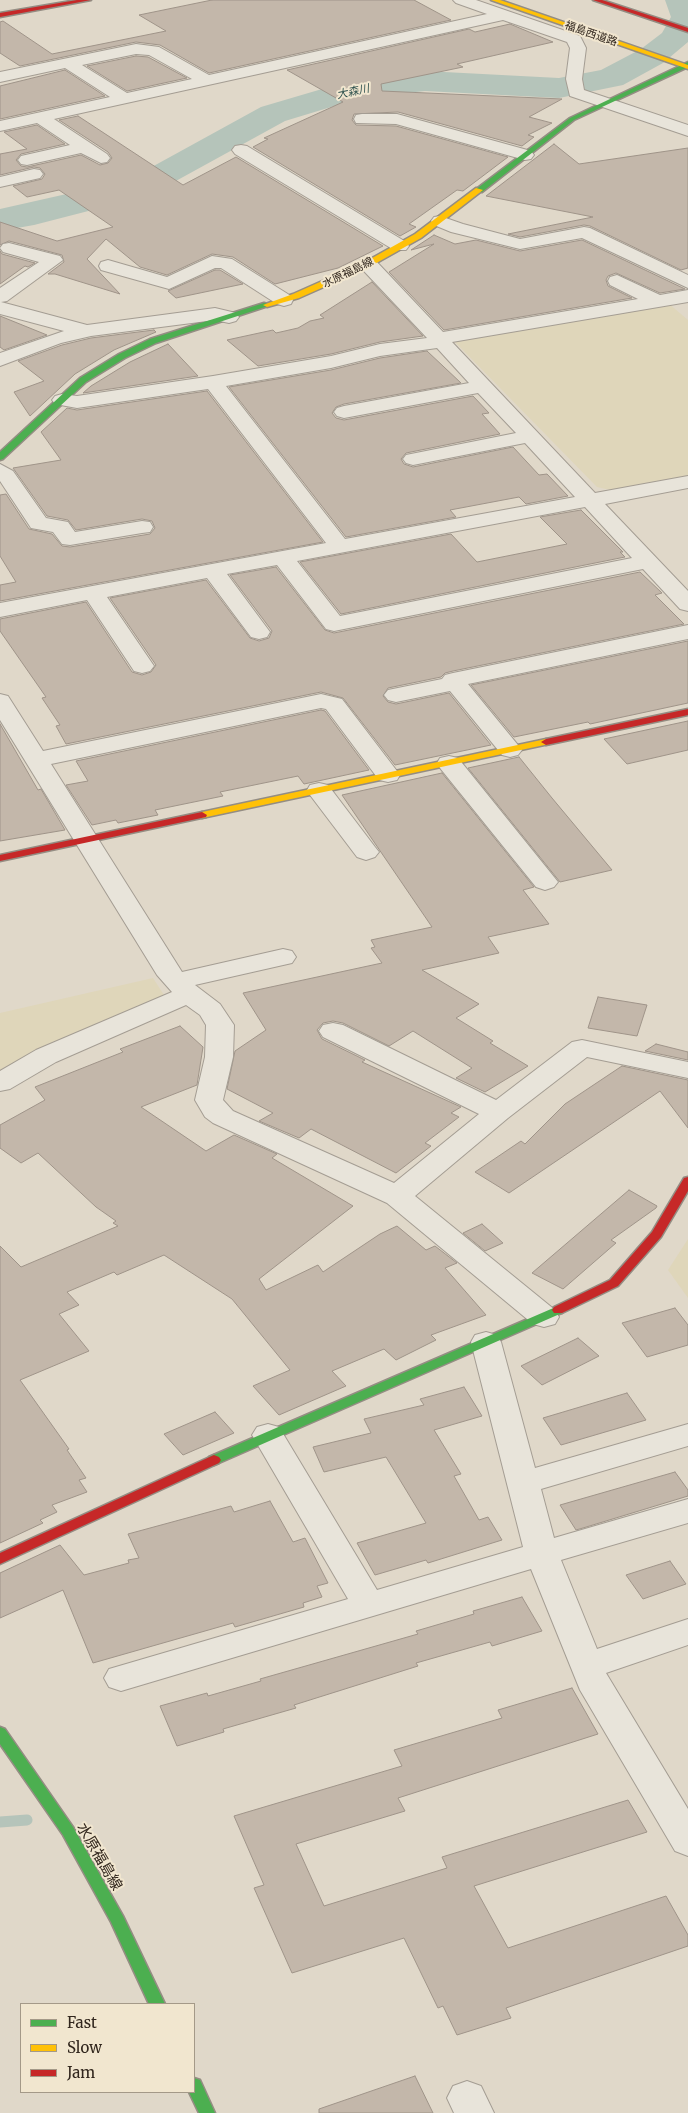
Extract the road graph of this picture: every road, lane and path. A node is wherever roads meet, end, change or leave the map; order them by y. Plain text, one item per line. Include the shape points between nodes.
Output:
1 (35, 0) edge
2 (88, 0) edge
3 (461, 0) edge
4 (494, 0) edge
5 (596, 0) edge
6 (0, 6) edge
7 (0, 15) edge
8 (504, 15) junction
9 (688, 30) edge
10 (316, 42) dead end
11 (335, 53) junction
12 (68, 63) junction
13 (687, 66) edge
14 (0, 77) edge
15 (208, 81) junction
16 (123, 98) junction
17 (604, 102) junction
18 (39, 117) junction
19 (362, 119) dead end
20 (0, 126) edge
21 (688, 131) edge
22 (84, 147) junction
23 (241, 150) dead end
24 (525, 155) junction
25 (101, 158) dead end
26 (489, 164) dead end
27 (507, 169) junction
28 (2, 179) edge
29 (440, 220) junction
30 (400, 246) junction
31 (9, 248) dead end
32 (368, 264) junction
33 (108, 266) dead end
34 (617, 281) dead end
35 (688, 282) edge
36 (688, 296) edge
37 (0, 297) edge
38 (284, 300) junction
39 (657, 301) junction
40 (0, 308) edge
41 (229, 317) junction
42 (86, 331) junction
43 (439, 340) junction
44 (0, 360) edge
45 (213, 382) junction
46 (483, 386) junction
47 (62, 400) junction
48 (344, 412) dead end
49 (530, 436) junction
50 (0, 457) edge
51 (413, 460) dead end
52 (0, 470) edge
53 (688, 482) edge
54 (591, 500) junction
55 (142, 527) dead end
56 (340, 547) junction
57 (282, 557) junction
58 (648, 561) junction
59 (212, 570) junction
60 (93, 593) junction
61 (688, 604) edge
62 (0, 610) edge
63 (259, 632) dead end
64 (688, 632) edge
65 (142, 666) dead end
66 (456, 683) junction
67 (396, 695) dead end
68 (0, 701) edge
69 (688, 712) edge
70 (510, 750) junction
71 (36, 760) junction
72 (450, 763) junction
73 (388, 776) junction
74 (320, 790) junction
75 (86, 840) junction
76 (366, 852) dead end
77 (0, 858) edge
78 (545, 882) dead end
79 (283, 957) dead end
80 (183, 988) junction
81 (332, 1031) dead end
82 (688, 1070) edge
83 (0, 1083) edge
84 (498, 1112) junction
85 (688, 1181) edge
86 (397, 1196) junction
87 (544, 1317) junction
88 (486, 1342) junction
89 (688, 1434) edge
90 (268, 1435) junction
91 (524, 1483) junction
92 (688, 1511) edge
93 (542, 1555) junction
94 (0, 1559) edge
95 (369, 1606) junction
96 (688, 1632) edge
97 (586, 1666) junction
98 (121, 1678) dead end
99 (0, 1733) edge
100 (688, 1842) edge
101 (157, 2003) edge
102 (195, 2087) edge
103 (207, 2113) edge

1 - 6 main road
2 - 7 main road
3 - 8 street
4 - 13 main road, 福島西道路
5 - 9 main road
8 - 11 street
8 - 17 street via 574,39 578,48 575,86
10 - 11 street
11 - 15 street
12 - 14 street
12 - 15 street via 136,48 153,50
12 - 16 street
13 - 17 main road, 水原福島線
15 - 16 street
16 - 18 street
17 - 21 street
17 - 24 main road, 水原福島線 via 572,119
18 - 20 street
18 - 22 street
19 - 24 street via 397,119
22 - 25 street
22 - 28 street
23 - 30 street
24 - 27 main road, 水原福島線
26 - 27 street
27 - 29 main road, 水原福島線
29 - 30 main road, 水原福島線
29 - 35 street via 457,228 520,244 584,232
30 - 32 main road, 水原福島線
31 - 37 street via 54,260
32 - 38 main road, 水原福島線
32 - 43 street
33 - 38 street via 169,283 212,262 225,264
34 - 39 street
36 - 39 street
38 - 41 main road, 水原福島線
39 - 43 street
40 - 42 street
41 - 42 street via 215,314
41 - 47 main road, 水原福島線 via 178,332 138,349 83,380
42 - 44 street via 54,339
43 - 45 street
43 - 46 street
45 - 47 street via 77,402
45 - 56 street
46 - 48 street
46 - 49 street
47 - 50 main road, 水原福島線
49 - 51 street
49 - 54 street
52 - 55 street via 39,523 60,527 70,539
53 - 54 street
54 - 56 street
54 - 58 street
56 - 57 street
57 - 58 street via 334,624
57 - 59 street
58 - 61 street
59 - 60 street
59 - 63 street
60 - 62 street
60 - 65 street
64 - 66 street via 453,680
66 - 67 street
66 - 70 street
68 - 71 street
69 - 70 main road
70 - 72 main road
71 - 73 street via 321,701 334,704
71 - 75 street
72 - 73 main road
72 - 78 street
73 - 74 main road
74 - 75 main road
74 - 76 street
75 - 77 main road
75 - 80 street via 170,975
79 - 80 street
80 - 83 street via 46,1056
80 - 86 street via 210,1010 220,1025 219,1057 209,1100 215,1111
81 - 84 street
82 - 84 street via 582,1048
84 - 86 street
85 - 87 main road via 657,1234 614,1283
86 - 87 street
87 - 88 main road
88 - 90 main road
88 - 91 street
89 - 91 street
90 - 94 main road
90 - 95 street
91 - 93 street
92 - 93 street
93 - 95 street
93 - 97 street
95 - 98 street
96 - 97 street
97 - 100 street
99 - 101 main road, 水原福島線 via 68,1831 118,1920
102 - 103 main road

